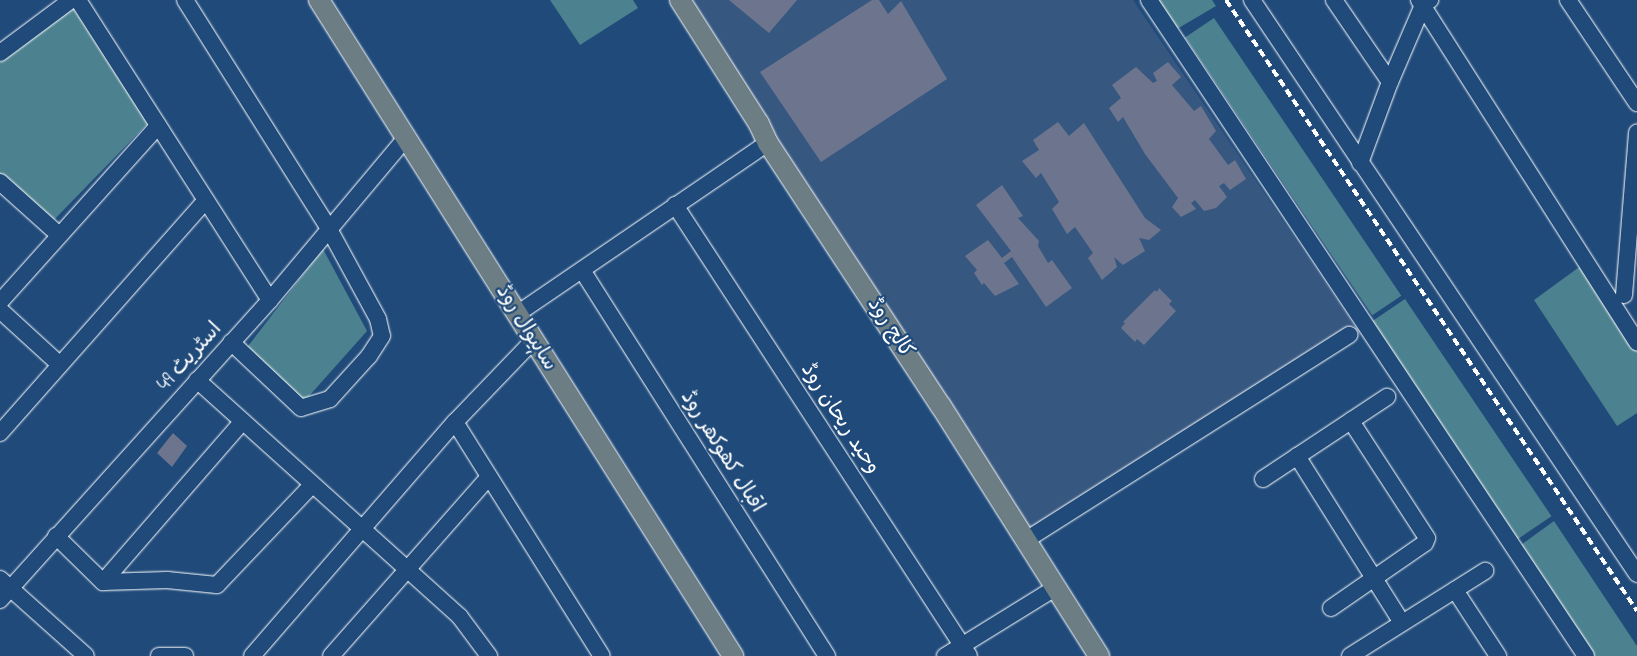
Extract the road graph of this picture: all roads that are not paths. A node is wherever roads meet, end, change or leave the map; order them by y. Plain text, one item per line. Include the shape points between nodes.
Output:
1 (71, 0) edge
2 (78, 0) edge
3 (186, 0) edge
4 (318, 0) edge
5 (680, 0) edge
6 (1149, 0) edge
7 (1252, 0) edge
8 (1334, 0) edge
9 (1568, 0) edge
10 (1424, 2) edge
11 (0, 53) edge
12 (1390, 82) junction
13 (1637, 102) edge
14 (158, 126) junction
15 (1637, 133) edge
16 (406, 138) junction
17 (768, 143) junction
18 (1360, 163) junction
19 (0, 182) edge
20 (205, 201) junction
21 (675, 205) junction
22 (329, 229) junction
23 (60, 236) junction
24 (582, 270) junction
25 (1625, 298) edge
26 (270, 300) junction
27 (0, 302) edge
28 (0, 310) edge
29 (517, 314) junction
30 (1349, 335) dead end
31 (533, 341) junction
32 (231, 342) junction
33 (1637, 342) edge
34 (60, 364) junction
35 (197, 380) junction
36 (1387, 397) dead end
37 (243, 421) junction
38 (1351, 421) junction
39 (456, 422) junction
40 (1, 430) edge
41 (1297, 456) junction
42 (490, 477) junction
43 (1263, 479) dead end
44 (312, 485) junction
45 (363, 530) junction
46 (56, 536) junction
47 (1026, 540) junction
48 (408, 570) junction
49 (1486, 571) dead end
50 (1637, 574) edge
51 (1374, 578) junction
52 (103, 582) junction
53 (1055, 588) junction
54 (3, 590) edge
55 (1454, 590) junction
56 (1330, 608) dead end
57 (1402, 623) junction
58 (965, 650) edge
59 (86, 656) edge
60 (159, 656) edge
61 (185, 656) edge
62 (252, 656) edge
63 (331, 656) edge
64 (489, 656) edge
65 (602, 656) edge
66 (733, 656) edge
67 (826, 656) edge
68 (945, 656) edge
69 (1099, 656) edge
70 (1350, 656) edge
71 (1498, 656) edge
72 (1586, 656) edge

1 - 11 street
2 - 14 street
3 - 22 street
4 - 16 main road, ساہیوال روڈ
5 - 17 main road, کالج روڈ
6 - 72 street
7 - 18 street
8 - 12 street
9 - 13 street
10 - 12 street
10 - 25 street
12 - 18 street
14 - 20 street
14 - 23 street
15 - 25 street
16 - 22 street, اسٹریٹ 49
16 - 29 main road, ساہیوال روڈ
17 - 21 street
17 - 47 main road, کالج روڈ
18 - 50 street
19 - 23 street
20 - 26 street
20 - 34 street
21 - 24 street
21 - 58 street, وحید ریحان روڈ
22 - 26 street, اسٹریٹ 49
22 - 32 street via 382,327 382,336 369,356 330,399 301,408
23 - 27 street
24 - 29 street
24 - 67 street, اقبال کھوکھر روڈ
25 - 33 street
26 - 32 street, اسٹریٹ 49
28 - 34 street
29 - 31 main road, ساہیوال روڈ
30 - 47 street
31 - 39 street
31 - 66 main road, ساہیوال روڈ
32 - 35 street, اسٹریٹ 49
34 - 40 street
35 - 37 street
35 - 46 street, اسٹریٹ 49
36 - 38 street
37 - 44 street
37 - 52 street
38 - 41 street
38 - 51 street via 1427,538 1425,543
39 - 42 street
39 - 45 street
41 - 43 street
41 - 51 street
42 - 48 street
42 - 65 street
44 - 45 street
44 - 52 street via 217,585 167,580
45 - 48 street
45 - 62 street
46 - 52 street
46 - 54 street, اسٹریٹ 49
47 - 53 main road, کالج روڈ
48 - 63 street
48 - 64 street via 460,617
49 - 55 street
51 - 56 street
51 - 57 street
53 - 58 street
53 - 69 main road, کالج روڈ
54 - 59 street
55 - 57 street
55 - 71 street
57 - 70 street
58 - 68 street
60 - 61 street

